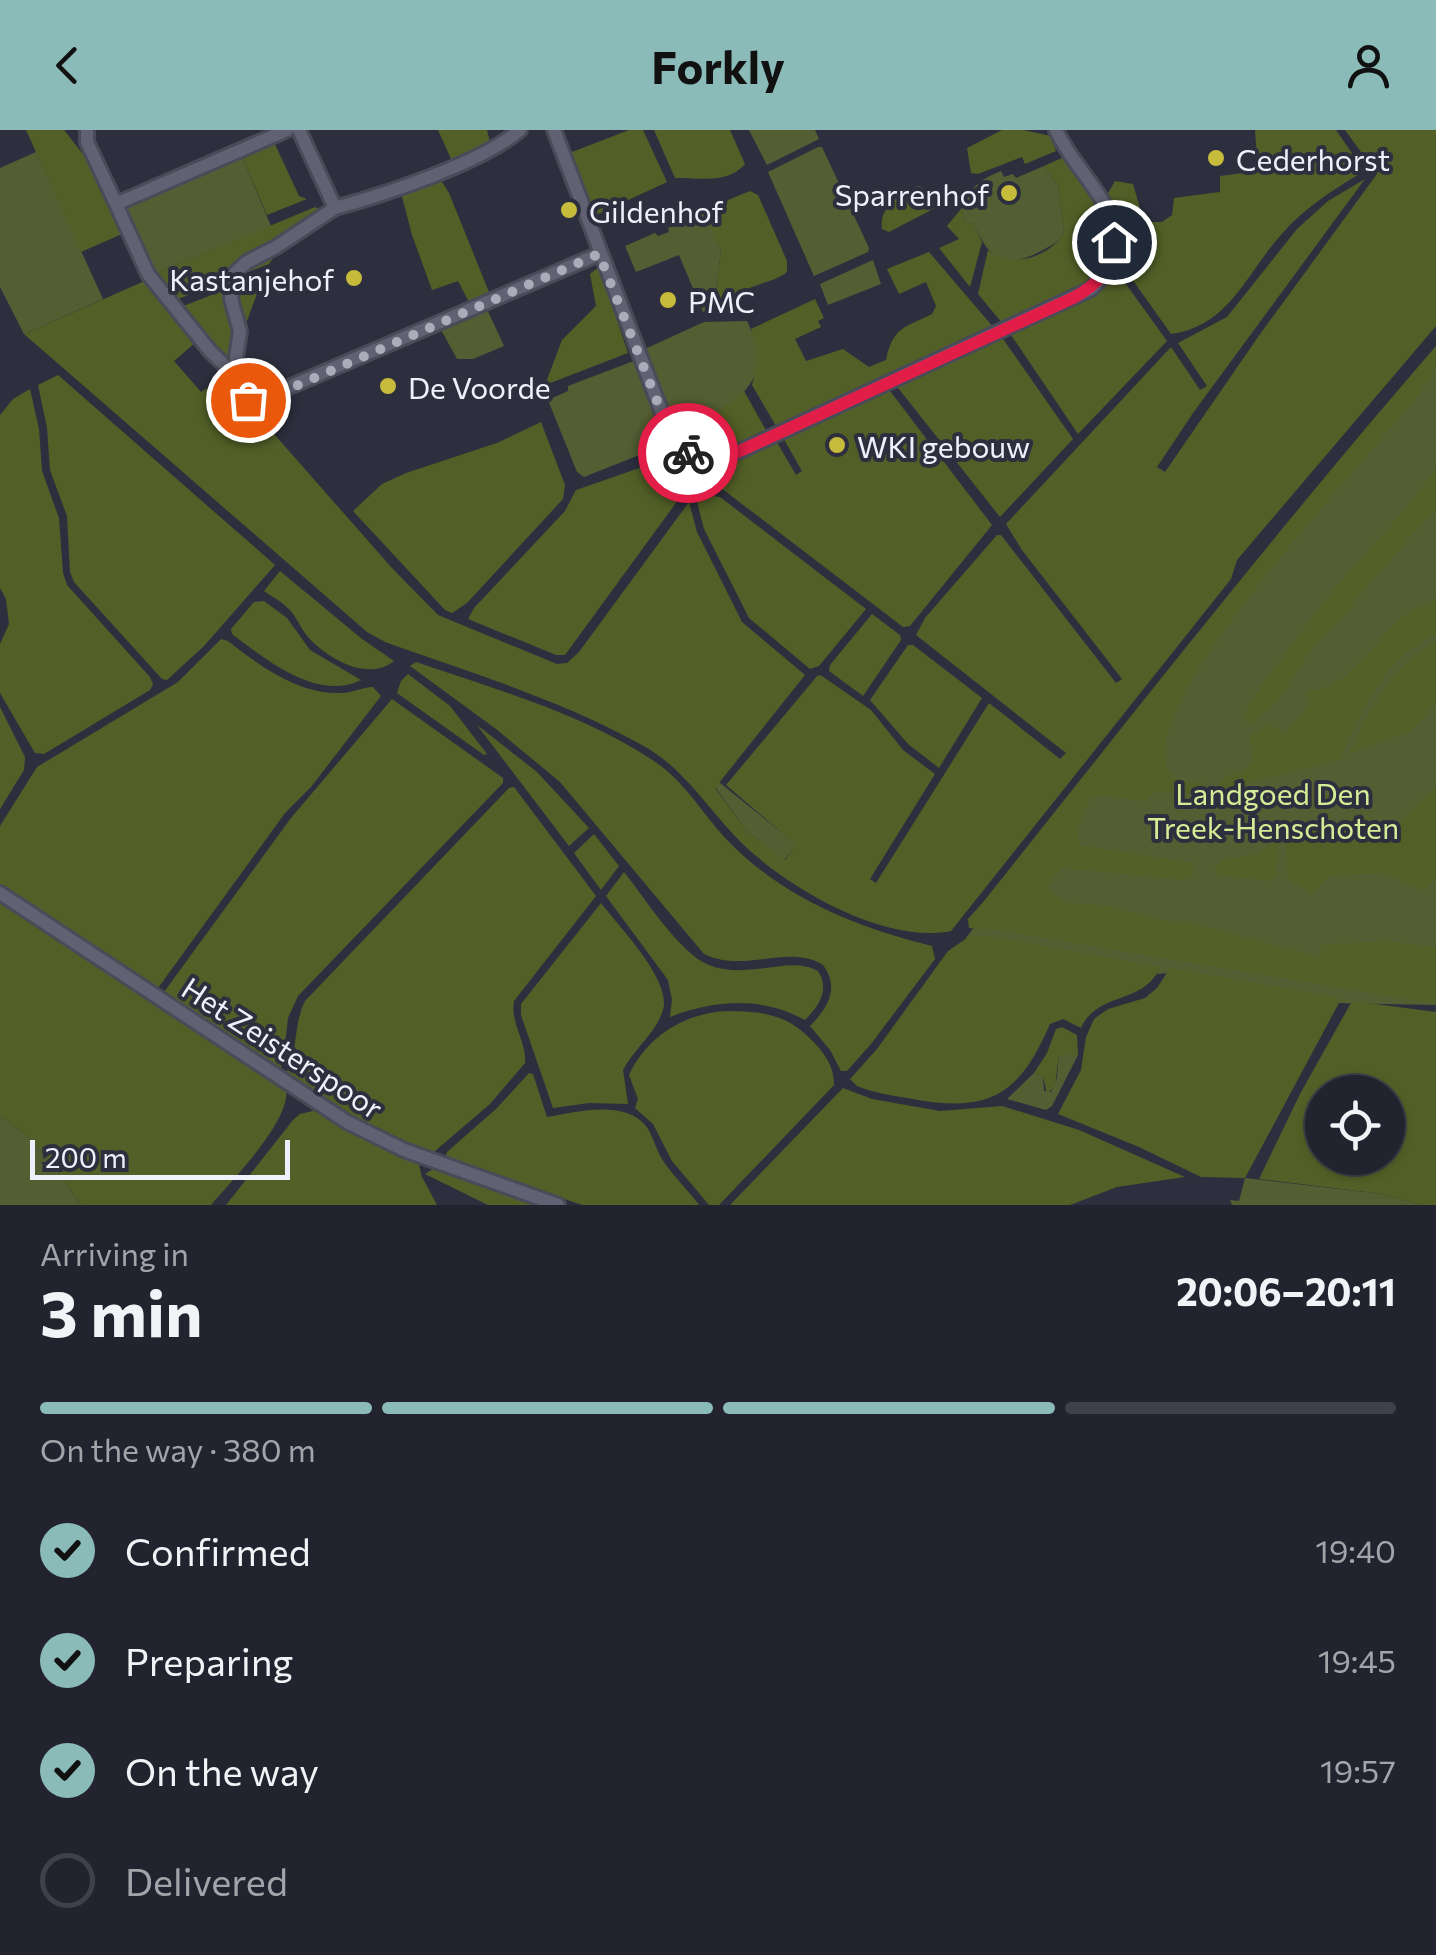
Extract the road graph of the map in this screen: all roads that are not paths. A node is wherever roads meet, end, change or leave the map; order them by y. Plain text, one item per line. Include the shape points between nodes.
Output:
1 (87, 130) edge
2 (287, 130) edge
3 (299, 130) edge
4 (520, 130) edge
5 (554, 130) edge
6 (1056, 130) edge
7 (116, 204) junction
8 (335, 208) junction
9 (599, 254) junction
10 (238, 377) junction
11 (0, 893) edge
12 (558, 1205) edge

1 - 7 street
2 - 7 street
3 - 8 street
4 - 8 street via 437,172
5 - 9 street
6 - 9 street via 1114,226 1113,256 1091,289 719,457 688,454 670,434
7 - 10 street via 148,274
8 - 10 street via 234,274
9 - 10 street via 257,403 248,400
11 - 12 street, Het Zeisterspoor via 346,1122

